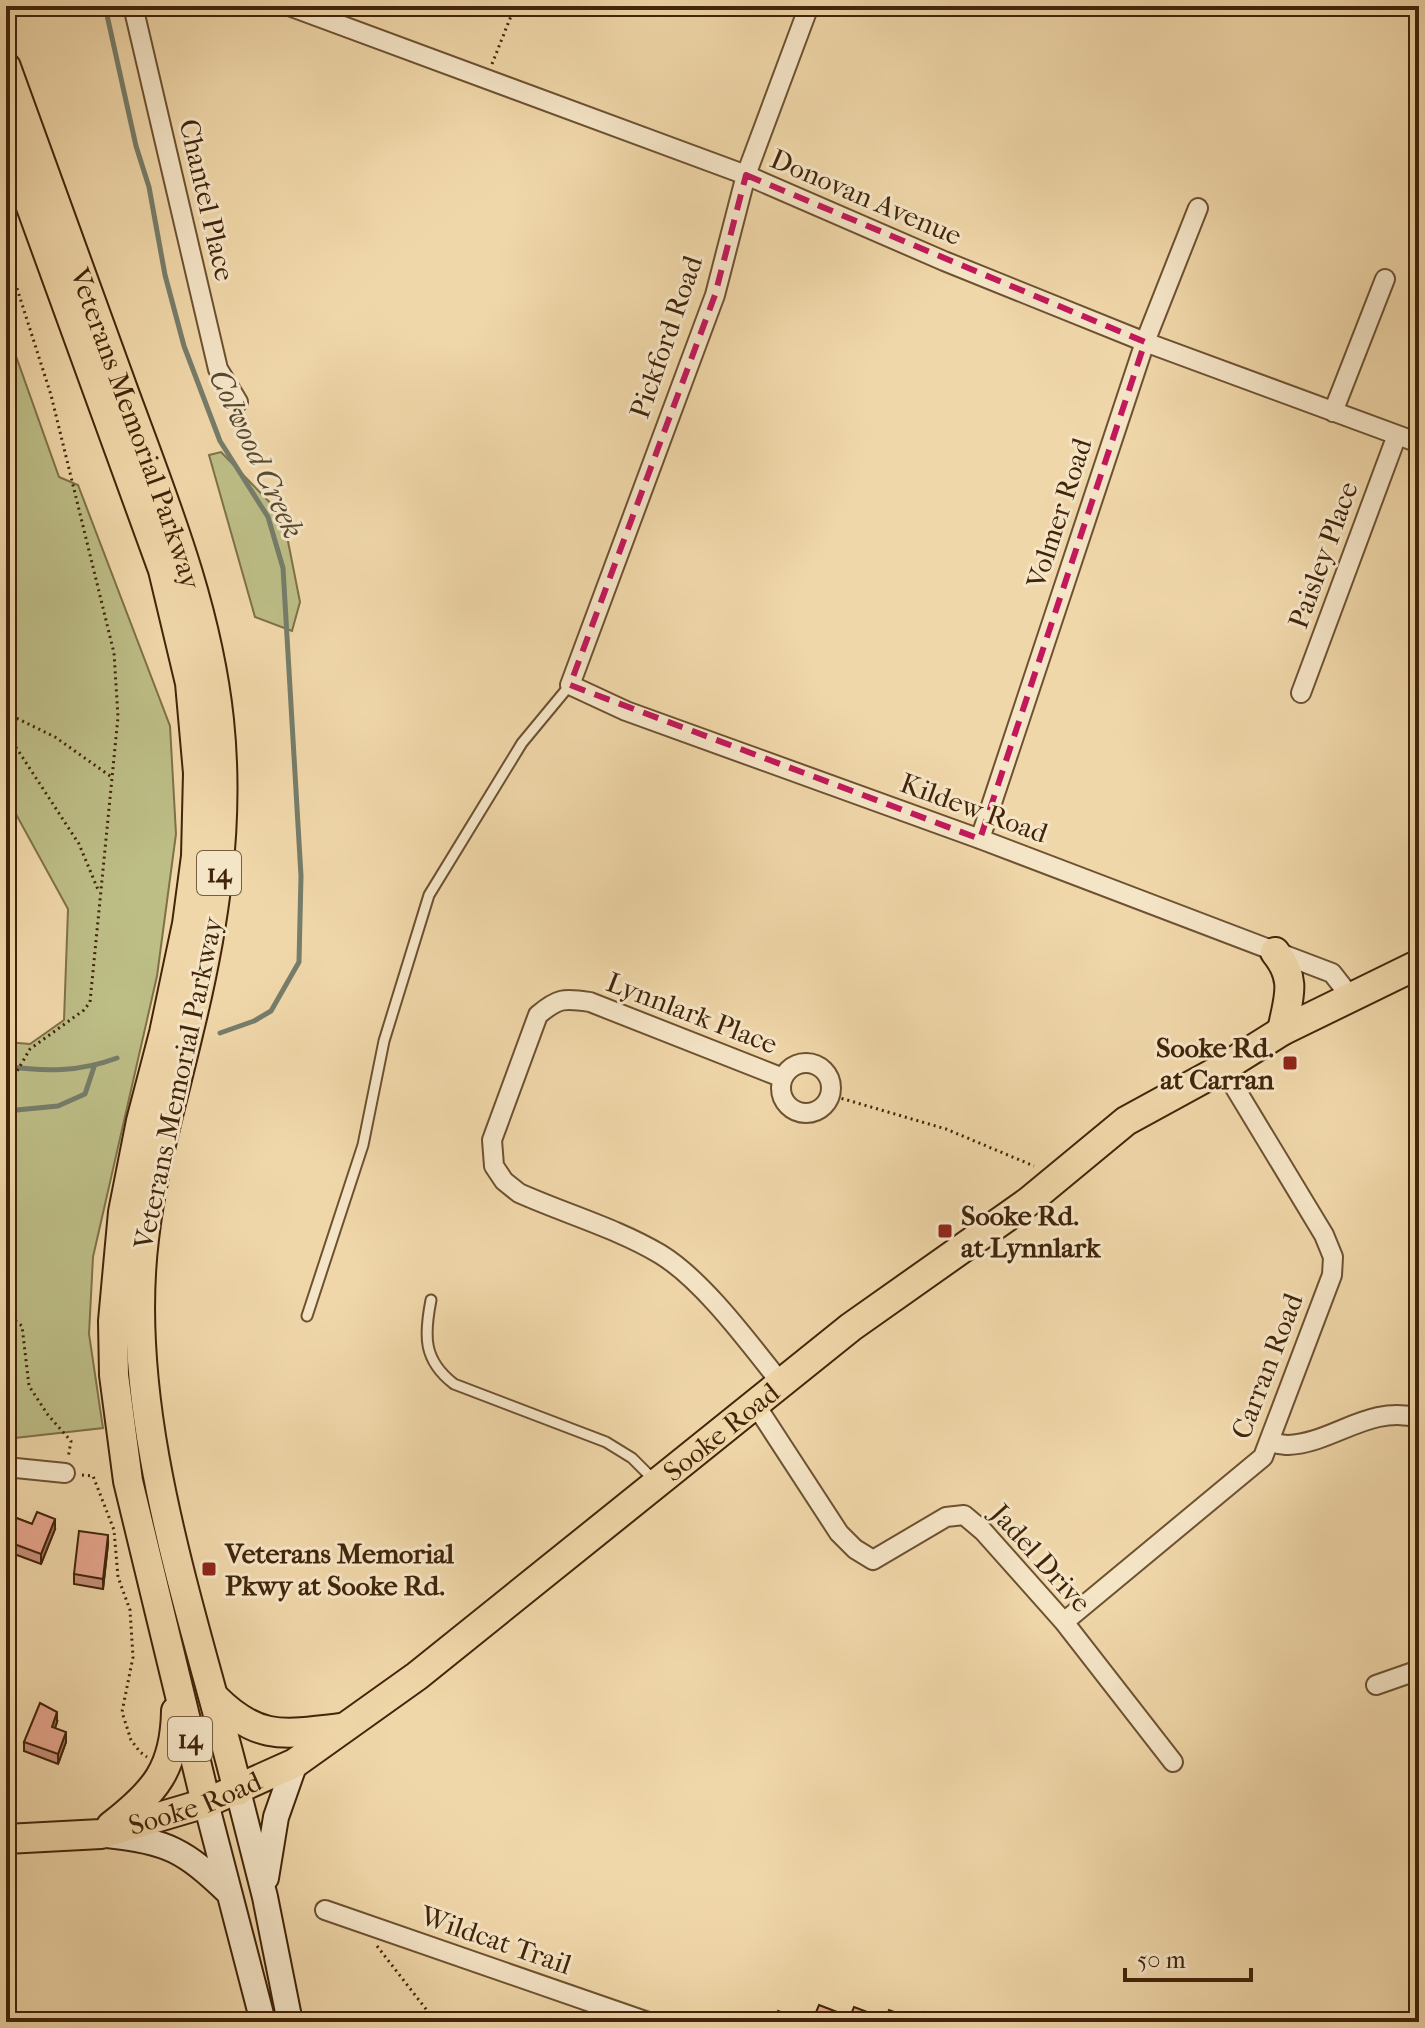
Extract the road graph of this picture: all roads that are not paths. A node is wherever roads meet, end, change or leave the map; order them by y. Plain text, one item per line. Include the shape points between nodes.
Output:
1 (133, 6) edge
2 (289, 6) edge
3 (809, 6) edge
4 (6, 67) edge
5 (6, 138) edge
6 (746, 175) junction
7 (1198, 208) dead end
8 (1385, 279) dead end
9 (1145, 342) junction
10 (238, 402) dead end
11 (1333, 412) junction
12 (1397, 435) junction
13 (1419, 443) edge
14 (202, 681) junction
15 (570, 685) junction
16 (1301, 693) dead end
17 (980, 839) junction
18 (1275, 952) junction
19 (1419, 964) edge
20 (1387, 979) junction
21 (1419, 980) edge
22 (1350, 996) junction
23 (1282, 1031) junction
24 (1223, 1068) junction
25 (783, 1078) junction
26 (431, 1300) dead end
27 (307, 1316) dead end
28 (781, 1383) junction
29 (755, 1404) junction
30 (1419, 1418) edge
31 (1269, 1442) junction
32 (6, 1467) edge
33 (65, 1473) road end
34 (657, 1483) junction
35 (1064, 1622) junction
36 (1419, 1670) edge
37 (174, 1675) junction
38 (1376, 1685) dead end
39 (215, 1698) junction
40 (345, 1728) junction
41 (1173, 1762) dead end
42 (295, 1763) junction
43 (238, 1791) junction
44 (206, 1803) junction
45 (101, 1834) junction
46 (6, 1839) edge
47 (232, 1896) junction
48 (265, 1897) junction
49 (325, 1910) dead end
50 (263, 2022) edge
51 (290, 2022) edge
52 (648, 2022) edge

1 - 10 street, Chantel Place via 218,369
2 - 6 street, Donovan Avenue
3 - 6 street, Pickford Road
4 - 14 main road, Veterans Memorial Parkway / 14 via 193,586 208,645
5 - 14 main road, Veterans Memorial Parkway / 14
6 - 9 street, Donovan Avenue
6 - 15 street, Pickford Road via 715,295
7 - 9 street, Volmer Road
8 - 11 street
9 - 11 street, Donovan Avenue
9 - 17 street, Volmer Road
11 - 12 street, Donovan Avenue
12 - 13 street, Donovan Avenue
12 - 16 street, Paisley Place
14 - 37 main road, Veterans Memorial Parkway / 14 via 196,856 187,924 128,1182 113,1321 128,1481
14 - 39 main road, Veterans Memorial Parkway / 14 via 219,721 220,860 209,939 151,1191 140,1331 152,1438
15 - 17 street, Kildew Road via 626,711
15 - 27 lane via 522,743 429,895 384,1041 363,1145
17 - 18 street, Kildew Road
18 - 22 street, Kildew Road via 1332,973
18 - 23 main road via 1290,981
19 - 20 main road, Sooke Road
20 - 21 main road
20 - 22 main road, Sooke Road
22 - 23 main road, Sooke Road
23 - 24 main road, Sooke Road
24 - 28 main road, Sooke Road via 1126,1121 1028,1202
24 - 31 street, Carran Road via 1333,1257 1332,1275
25 - 25 street, Lynnlark Place via 798,1064 819,1066 831,1084 830,1095 815,1111 793,1109 781,1090
25 - 28 street, Lynnlark Place via 590,1002 567,999 553,1002 538,1015 492,1140 494,1166 519,1193 663,1255 691,1279
26 - 34 lane via 428,1348 435,1367 454,1384 606,1442
28 - 29 main road, Sooke Road
29 - 34 main road, Sooke Road
29 - 35 street, Jadel Drive via 839,1533 855,1549 873,1560 946,1517 964,1515
30 - 31 street via 1383,1415 1306,1441
31 - 35 street, Carran Road via 1252,1469
32 - 33 street
34 - 40 main road, Sooke Road
35 - 41 street, Jadel Drive
36 - 38 street
37 - 44 main road, Veterans Memorial Parkway / 14
37 - 45 main road via 175,1732 164,1772 148,1795
39 - 40 main road via 232,1716 260,1730
39 - 43 main road, Veterans Memorial Parkway / 14
40 - 42 main road, Sooke Road
42 - 43 main road, Sooke Road
42 - 48 main road via 270,1839
43 - 44 main road, Sooke Road
43 - 48 main road, Veterans Memorial Parkway
44 - 45 main road, Sooke Road
44 - 47 main road, Veterans Memorial Parkway
45 - 46 main road, Sooke Road
45 - 47 main road via 171,1847 200,1865
47 - 50 main road, Veterans Memorial Parkway
48 - 51 main road, Veterans Memorial Parkway
49 - 52 street, Wildcat Trail

